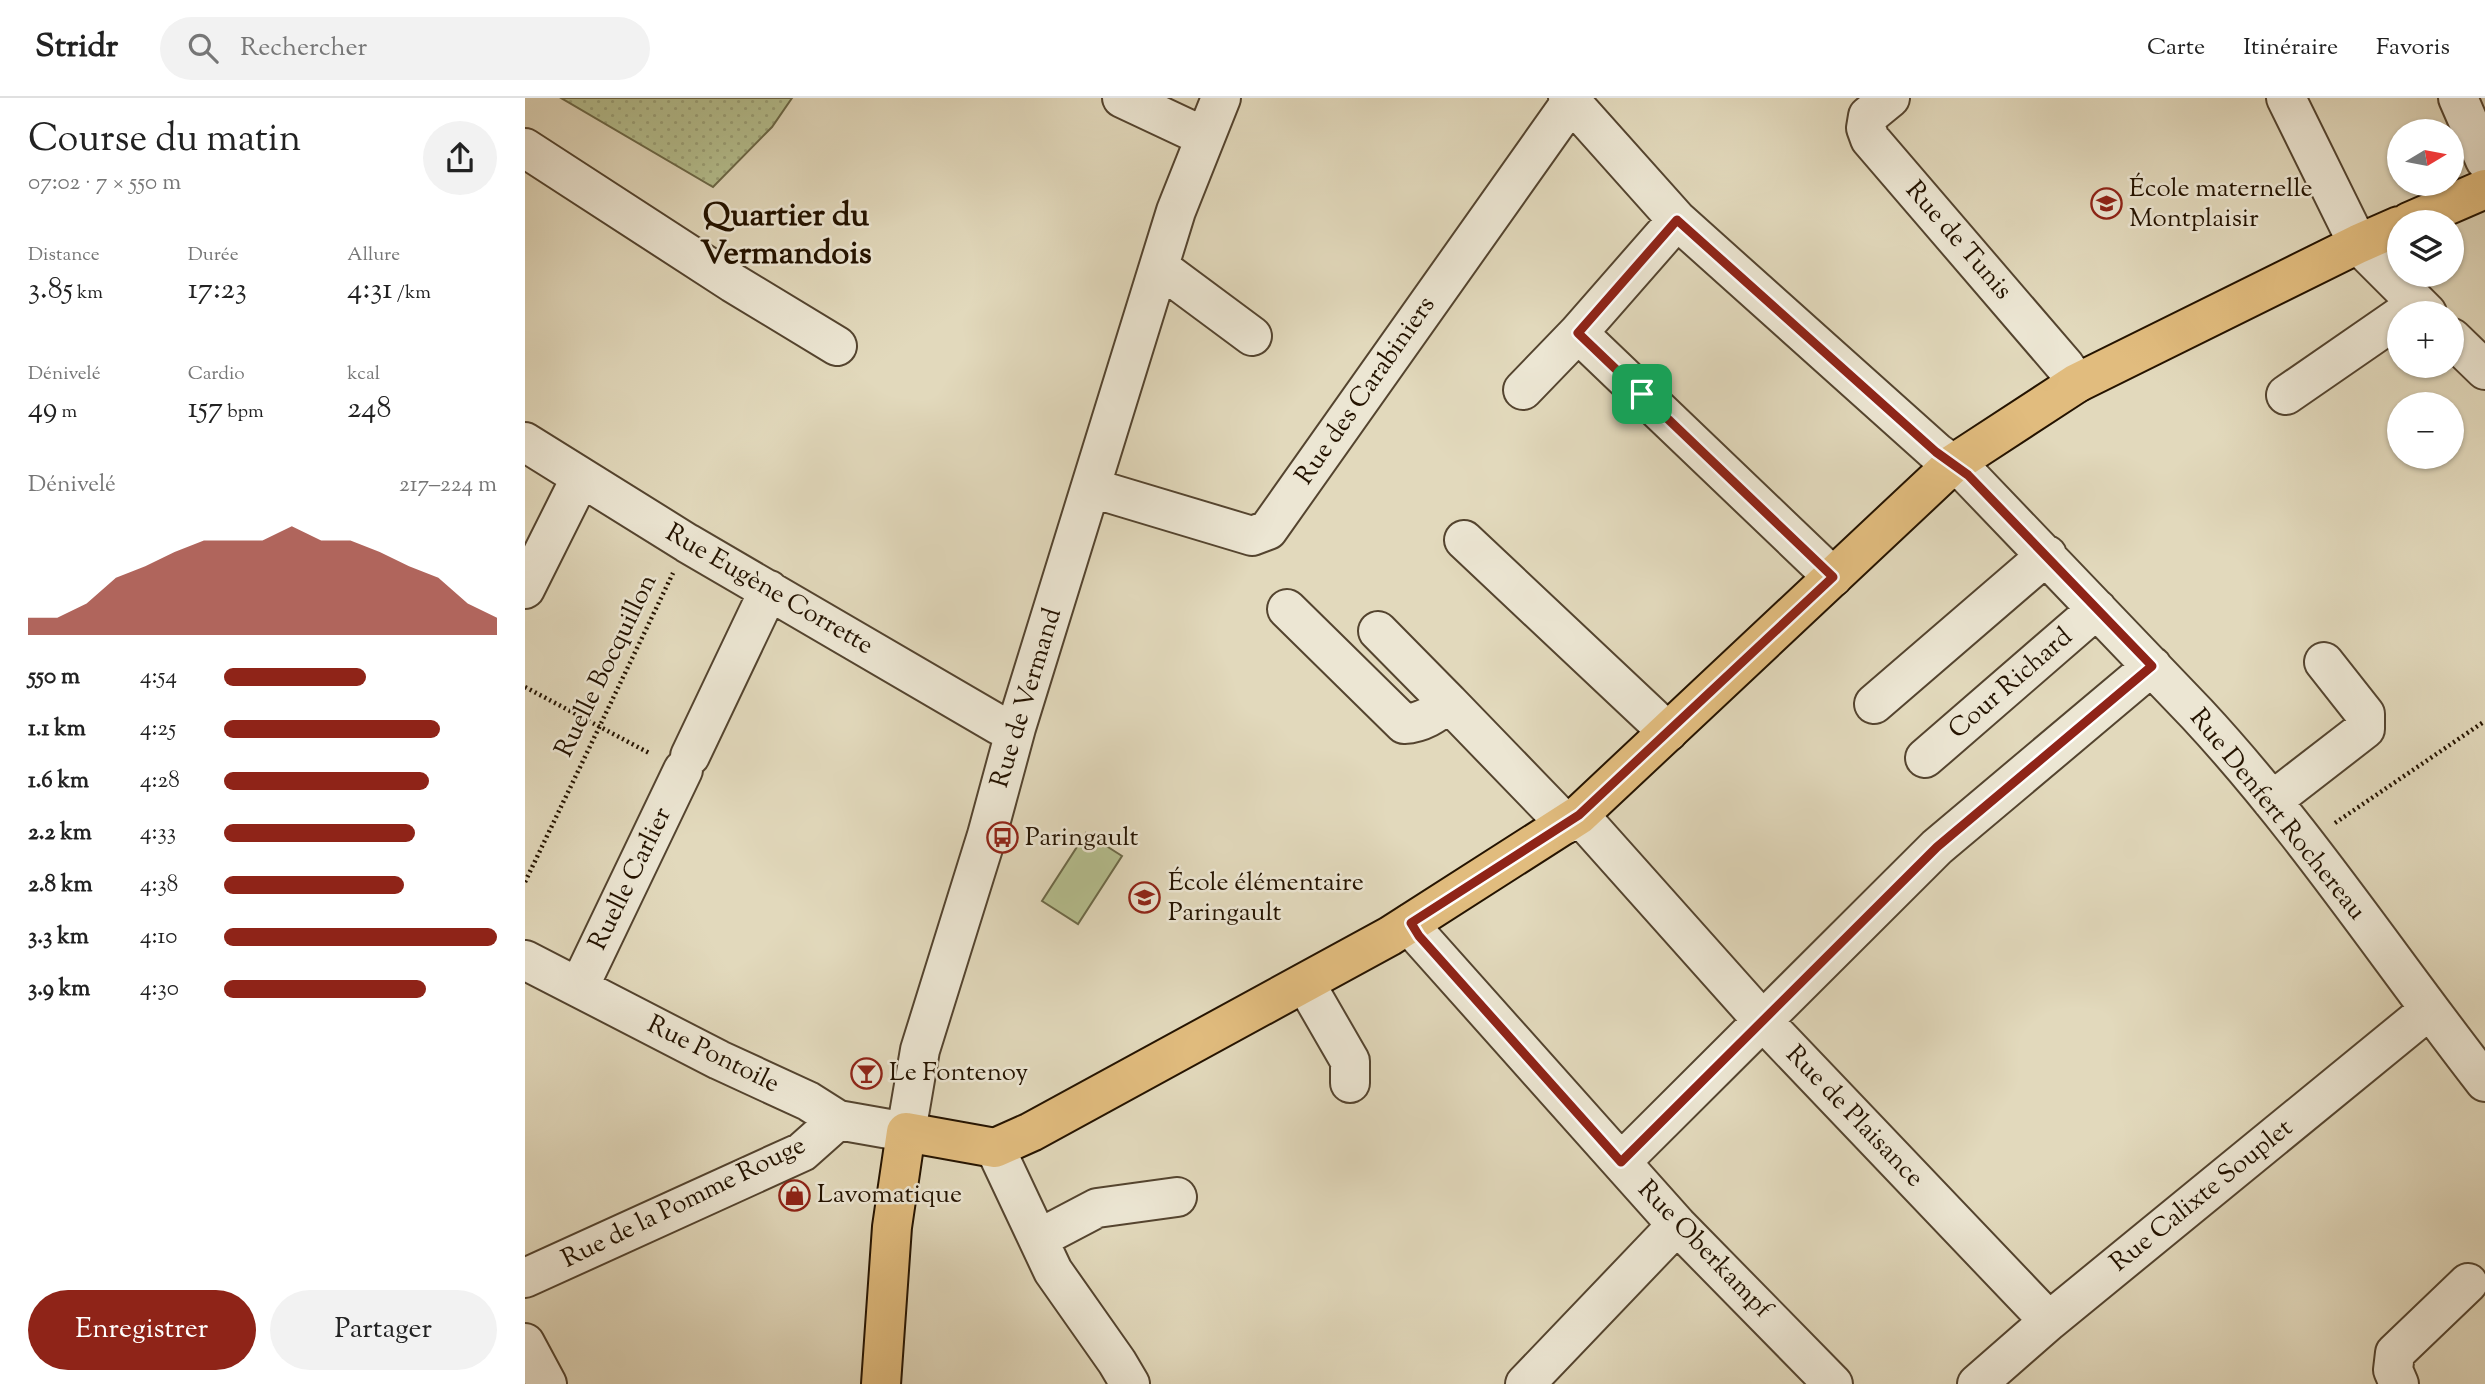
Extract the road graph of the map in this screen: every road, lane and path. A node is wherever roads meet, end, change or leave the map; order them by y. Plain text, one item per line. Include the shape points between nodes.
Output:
1 (1122, 98) edge
2 (1221, 98) edge
3 (1890, 98) edge
4 (2286, 98) edge
5 (2458, 98) edge
6 (1584, 105) edge
7 (1205, 137) junction
8 (525, 148) edge
9 (2485, 160) edge
10 (2485, 190) edge
11 (2438, 210) edge
12 (1677, 220) junction
13 (2387, 231) edge
14 (2358, 244) junction
15 (1159, 267) junction
16 (2403, 301) edge
17 (2387, 328) edge
18 (1578, 333) junction
19 (1252, 336) dead end
20 (837, 346) dead end
21 (2464, 350) edge
22 (2485, 370) edge
23 (2077, 383) junction
24 (1524, 390) dead end
25 (2286, 395) dead end
26 (525, 443) edge
27 (1953, 464) junction
28 (581, 477) junction
29 (1092, 488) junction
30 (1464, 540) dead end
31 (687, 543) junction
32 (2047, 555) junction
33 (1833, 577) junction
34 (525, 589) edge
35 (769, 590) junction
36 (1287, 609) dead end
37 (2097, 609) junction
38 (1378, 631) dead end
39 (2324, 662) dead end
40 (2152, 666) junction
41 (525, 687) edge
42 (1449, 703) junction
43 (1874, 704) dead end
44 (2485, 722) edge
45 (599, 726) junction
46 (1016, 728) junction
47 (1668, 732) junction
48 (1925, 758) dead end
49 (686, 763) junction
50 (2272, 801) junction
51 (1572, 820) junction
52 (2305, 843) junction
53 (525, 882) edge
54 (1411, 923) junction
55 (525, 960) edge
56 (1305, 983) junction
57 (579, 987) junction
58 (2429, 1010) junction
59 (1762, 1020) junction
60 (2485, 1082) edge
61 (1350, 1083) dead end
62 (838, 1120) junction
63 (906, 1132) junction
64 (995, 1149) junction
65 (1621, 1162) junction
66 (1177, 1197) dead end
67 (1677, 1224) junction
68 (1038, 1239) junction
69 (525, 1278) edge
70 (2468, 1283) dead end
71 (2049, 1321) junction
72 (525, 1343) edge
73 (547, 1384) edge
74 (881, 1384) edge
75 (1130, 1384) edge
76 (1525, 1384) edge
77 (1833, 1384) edge
78 (1977, 1384) edge
79 (2399, 1384) edge

1 - 7 street
2 - 7 street, Rue de Vermand
3 - 23 street, Rue de Tunis via 1868,116 1870,139
4 - 14 street
5 - 9 street
6 - 12 street, Rue Denfert Rochereau
6 - 29 street, Rue des Carabiniers via 1268,530 1252,536
7 - 15 street, Rue de Vermand
8 - 20 street
10 - 11 main road
12 - 18 street
12 - 27 street, Rue Denfert Rochereau
13 - 14 main road
14 - 16 street
14 - 23 main road
15 - 19 street
15 - 29 street, Rue de Vermand
17 - 25 street
18 - 24 street
18 - 33 street
21 - 22 street
23 - 27 main road
26 - 28 street, Rue Eugène Corrette
27 - 32 street, Rue Denfert Rochereau
27 - 33 main road
28 - 31 street, Rue Eugène Corrette
28 - 34 street
29 - 46 street, Rue de Vermand
30 - 47 street
31 - 35 street, Rue Eugène Corrette
31 - 45 path, Ruelle Bocquillon
32 - 37 street, Rue Denfert Rochereau
32 - 43 street
33 - 47 main road
35 - 46 street, Rue Eugène Corrette via 999,725
35 - 49 street, Ruelle Carlier
36 - 42 street via 1404,724 1417,723
37 - 40 street, Rue Denfert Rochereau
37 - 48 street, Cour Richard
38 - 42 street, Rue de Plaisance
39 - 50 street via 2365,714 2365,729
40 - 50 street, Rue Denfert Rochereau
40 - 59 street via 1937,847
41 - 45 path
42 - 51 street, Rue de Plaisance
44 - 52 path
45 - 49 path
45 - 53 path, Ruelle Bocquillon
46 - 63 street, Rue de Vermand via 921,1050
47 - 51 main road
49 - 57 street, Ruelle Carlier
50 - 52 street, Rue Denfert Rochereau
51 - 54 main road
51 - 59 street, Rue de Plaisance
52 - 58 street, Rue Denfert Rochereau
54 - 56 main road
54 - 65 street, Rue Oberkampf
55 - 57 street, Rue Pontoile
56 - 61 street via 1350,1061
56 - 64 main road
57 - 62 street, Rue Pontoile
58 - 60 street, Rue Denfert Rochereau
58 - 71 street, Rue Calixte Souplet
59 - 65 street
59 - 71 street, Rue de Plaisance
62 - 63 street, Rue Pontoile
62 - 69 street, Rue de la Pomme Rouge via 802,1152
63 - 64 main road
63 - 74 main road via 892,1227
64 - 68 street
65 - 67 street, Rue Oberkampf
66 - 68 street via 1097,1208
67 - 76 street
67 - 77 street, Rue Oberkampf
68 - 75 street via 1053,1271
70 - 79 street via 2395,1353 2393,1370
71 - 78 street, Rue Calixte Souplet
72 - 73 street

